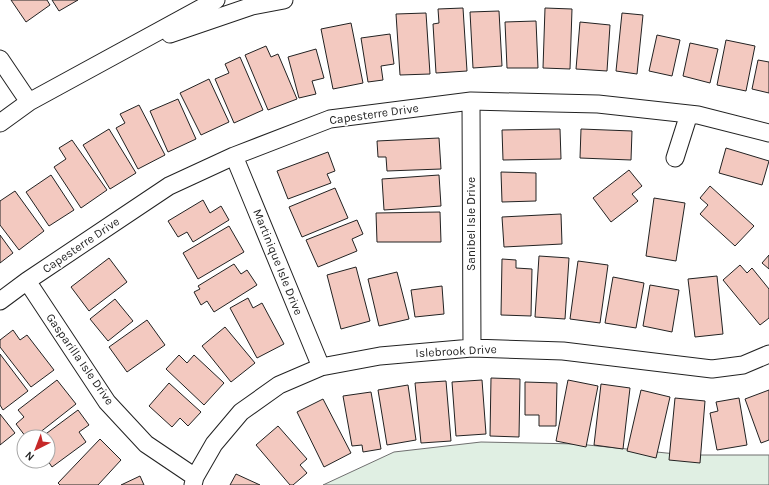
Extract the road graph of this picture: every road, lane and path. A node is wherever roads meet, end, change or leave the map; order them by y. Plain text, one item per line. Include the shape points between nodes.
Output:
1 (216, 0) edge
2 (284, 0) edge
3 (122, 51) junction
4 (0, 60) edge
5 (471, 100) junction
6 (29, 102) junction
7 (689, 114) junction
8 (0, 123) edge
9 (769, 133) edge
10 (234, 156) junction
11 (675, 158) dead end
12 (27, 281) junction
13 (0, 301) edge
14 (472, 348) junction
15 (769, 354) edge
16 (321, 367) junction
17 (194, 481) edge

1 - 3 street
2 - 3 street via 252,6
3 - 6 street
4 - 6 street
5 - 7 street, Capesterre Drive via 598,104
5 - 10 street, Capesterre Drive via 330,119
5 - 14 street, Sanibel Isle Drive
6 - 8 street
7 - 9 street, Capesterre Drive
7 - 11 street
10 - 12 street, Capesterre Drive via 169,186
10 - 16 street, Martinique Isle Drive
12 - 13 street, Capesterre Drive
12 - 17 street, Gasparilla Isle Drive via 108,402 146,444
14 - 15 street, Islebrook Drive via 563,350 712,370 743,365
14 - 16 street, Islebrook Drive via 380,356
16 - 17 street, Islebrook Drive via 279,385 241,412 214,444

